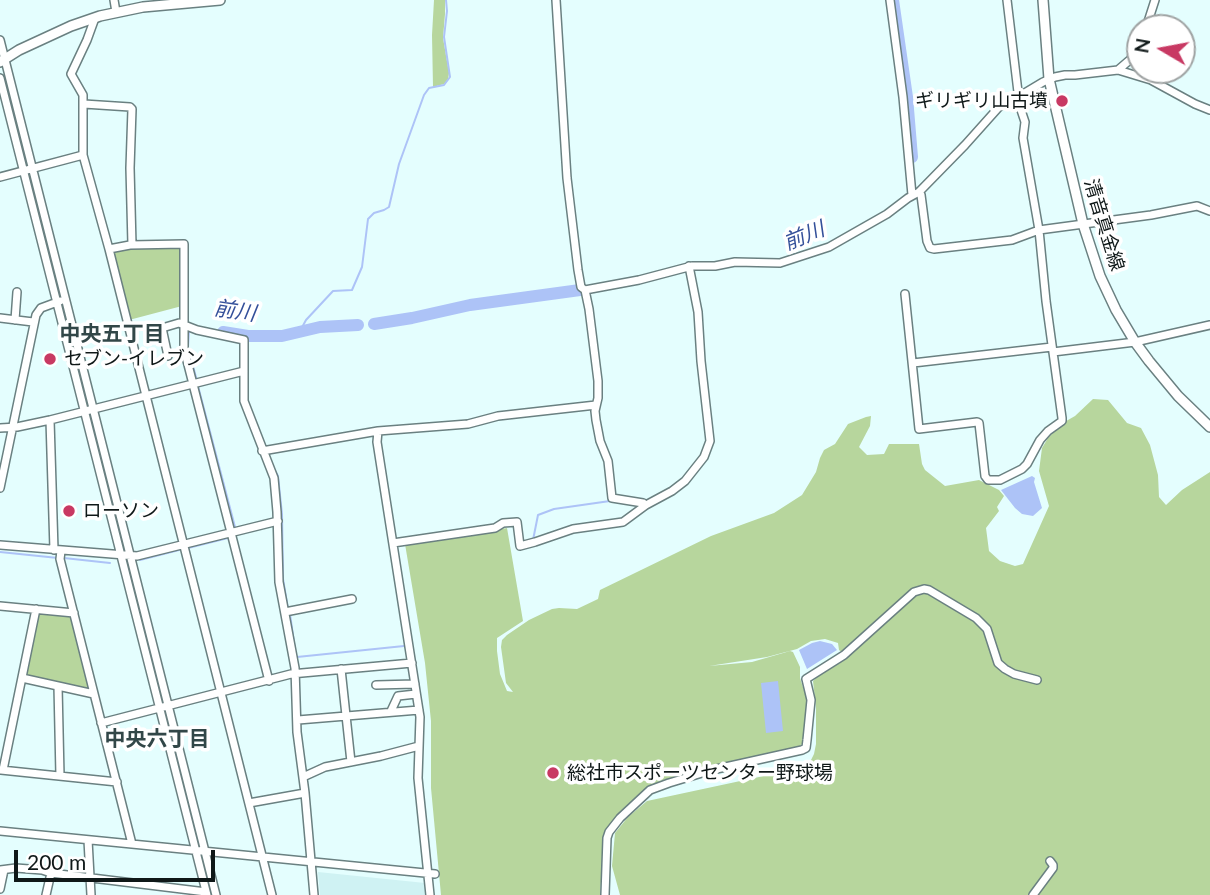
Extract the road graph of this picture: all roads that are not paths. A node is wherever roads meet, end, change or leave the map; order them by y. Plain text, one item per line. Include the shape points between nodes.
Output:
1 (114, 0) edge
2 (220, 0) edge
3 (556, 0) edge
4 (890, 0) edge
5 (1007, 0) edge
6 (1043, 0) edge
7 (116, 12) junction
8 (95, 18) junction
9 (0, 40) edge
10 (2, 60) edge
11 (1126, 63) edge
12 (1118, 70) junction
13 (0, 78) edge
14 (1049, 79) junction
15 (1018, 97) junction
16 (84, 104) junction
17 (1210, 110) edge
18 (83, 155) junction
19 (28, 169) junction
20 (0, 177) edge
21 (916, 194) junction
22 (1210, 211) edge
23 (1083, 225) junction
24 (1039, 230) junction
25 (132, 245) junction
26 (109, 249) junction
27 (689, 266) junction
28 (585, 290) junction
29 (18, 292) dead end
30 (905, 295) dead end
31 (61, 301) junction
32 (0, 318) edge
33 (15, 320) junction
34 (33, 323) junction
35 (1210, 325) edge
36 (187, 326) junction
37 (1135, 342) junction
38 (1053, 350) junction
39 (168, 356) dead end
40 (913, 363) junction
41 (244, 371) junction
42 (196, 383) junction
43 (146, 396) junction
44 (596, 405) junction
45 (89, 410) junction
46 (50, 420) junction
47 (1210, 427) edge
48 (0, 428) edge
49 (12, 428) junction
50 (378, 431) junction
51 (264, 450) junction
52 (0, 488) edge
53 (643, 503) dead end
54 (278, 521) junction
55 (231, 533) junction
56 (393, 542) junction
57 (0, 545) edge
58 (184, 547) junction
59 (59, 554) junction
60 (126, 556) junction
61 (352, 599) dead end
62 (0, 606) edge
63 (36, 610) junction
64 (288, 611) junction
65 (74, 614) junction
66 (412, 663) junction
67 (341, 669) junction
68 (297, 673) junction
69 (22, 678) junction
70 (1037, 680) dead end
71 (269, 681) junction
72 (415, 684) junction
73 (376, 685) dead end
74 (58, 686) junction
75 (221, 692) junction
76 (94, 694) junction
77 (416, 694) junction
78 (164, 707) junction
79 (419, 710) junction
80 (391, 711) junction
81 (346, 715) junction
82 (299, 719) junction
83 (102, 723) junction
84 (419, 746) junction
85 (351, 762) junction
86 (2, 770) edge
87 (60, 776) junction
88 (305, 777) junction
89 (117, 782) junction
90 (305, 793) junction
91 (249, 803) junction
92 (0, 831) edge
93 (88, 840) junction
94 (132, 844) junction
95 (196, 850) junction
96 (205, 851) junction
97 (262, 857) junction
98 (311, 861) junction
99 (1050, 861) dead end
100 (2, 870) edge
101 (51, 873) junction
102 (432, 874) junction
103 (90, 877) junction
104 (0, 889) edge
105 (207, 893) edge
106 (46, 895) edge
107 (91, 895) edge
108 (216, 895) edge
109 (272, 895) edge
110 (314, 895) edge
111 (430, 895) edge
112 (605, 895) edge
113 (1033, 895) edge

1 - 7 street
2 - 7 main road
3 - 28 street via 567,178 578,270
4 - 21 street
5 - 15 street
6 - 14 main road, 清音真金線
7 - 8 main road
8 - 10 main road
8 - 16 street via 71,74
9 - 10 street
10 - 19 street
11 - 12 street
12 - 14 street
12 - 17 street via 1150,80
13 - 19 street
14 - 15 street
14 - 23 main road, 清音真金線
15 - 21 street via 999,107
15 - 24 street
16 - 18 street
16 - 25 street via 132,109
18 - 19 street
18 - 26 street
19 - 20 street
19 - 31 street
21 - 24 street via 921,195 930,248 1012,240
21 - 27 street via 828,247 780,263
22 - 23 street via 1197,206
23 - 24 street
23 - 37 main road, 清音真金線 via 1103,283
24 - 38 street
25 - 26 street
25 - 36 street via 184,244
26 - 43 street
27 - 28 street
27 - 56 street via 710,440 704,457 685,481 624,522 573,528 520,546 517,522
28 - 44 street via 598,381
29 - 33 street
30 - 40 street
31 - 34 street via 41,308
31 - 45 street
32 - 33 street
33 - 34 street
34 - 49 street
35 - 37 street
36 - 39 street via 179,323 162,328
36 - 41 street via 244,340
36 - 42 street via 184,349
37 - 38 street
37 - 47 main road, 清音真金線
38 - 40 street
38 - 40 street via 1062,421 1040,440 1022,469 992,481 985,476 979,423 919,429
41 - 42 street
41 - 51 street via 244,401
42 - 43 street
42 - 55 street
43 - 45 street
43 - 58 street
44 - 50 street via 498,415 468,424
44 - 53 street via 612,498
45 - 46 street
45 - 60 street
46 - 49 street
46 - 59 street
48 - 49 street
49 - 52 street
50 - 51 street
50 - 56 street
51 - 54 street via 274,478
54 - 55 street
54 - 64 street via 279,582
55 - 58 street
55 - 71 street
56 - 66 street
57 - 59 street
58 - 60 street
58 - 75 street
59 - 60 street
59 - 65 street
60 - 78 street
61 - 64 street
62 - 63 street
63 - 65 street
63 - 69 street
64 - 68 street
65 - 76 street
66 - 67 street
66 - 72 street
67 - 68 street
67 - 81 street
68 - 71 street
68 - 82 street
69 - 74 street
69 - 86 street
70 - 112 street via 1014,674 998,663 987,629 976,618 929,590 914,592 844,655 806,679 811,700 806,748 650,790 620,818 607,838
71 - 75 street
72 - 73 street
72 - 77 street
74 - 76 street
74 - 87 street
75 - 78 street
75 - 91 street
76 - 83 street
77 - 79 street
77 - 80 street via 398,696
78 - 83 street
78 - 95 street
78 - 96 street
79 - 80 street
79 - 84 street
80 - 81 street
81 - 82 street
81 - 85 street
82 - 88 street
83 - 89 street
84 - 85 street
84 - 102 street via 418,778
85 - 88 street
86 - 87 street
87 - 89 street
88 - 90 street
89 - 94 street
90 - 91 street
90 - 98 street
91 - 97 street
92 - 93 street
93 - 94 street
93 - 103 street
94 - 95 street
95 - 96 street
95 - 105 street
96 - 97 street
96 - 108 street
97 - 98 street
97 - 109 street
98 - 102 street
98 - 110 street
99 - 113 street via 1053,869
100 - 101 street
100 - 104 street
101 - 103 street
101 - 106 street
102 - 111 street
103 - 105 street
103 - 107 street

